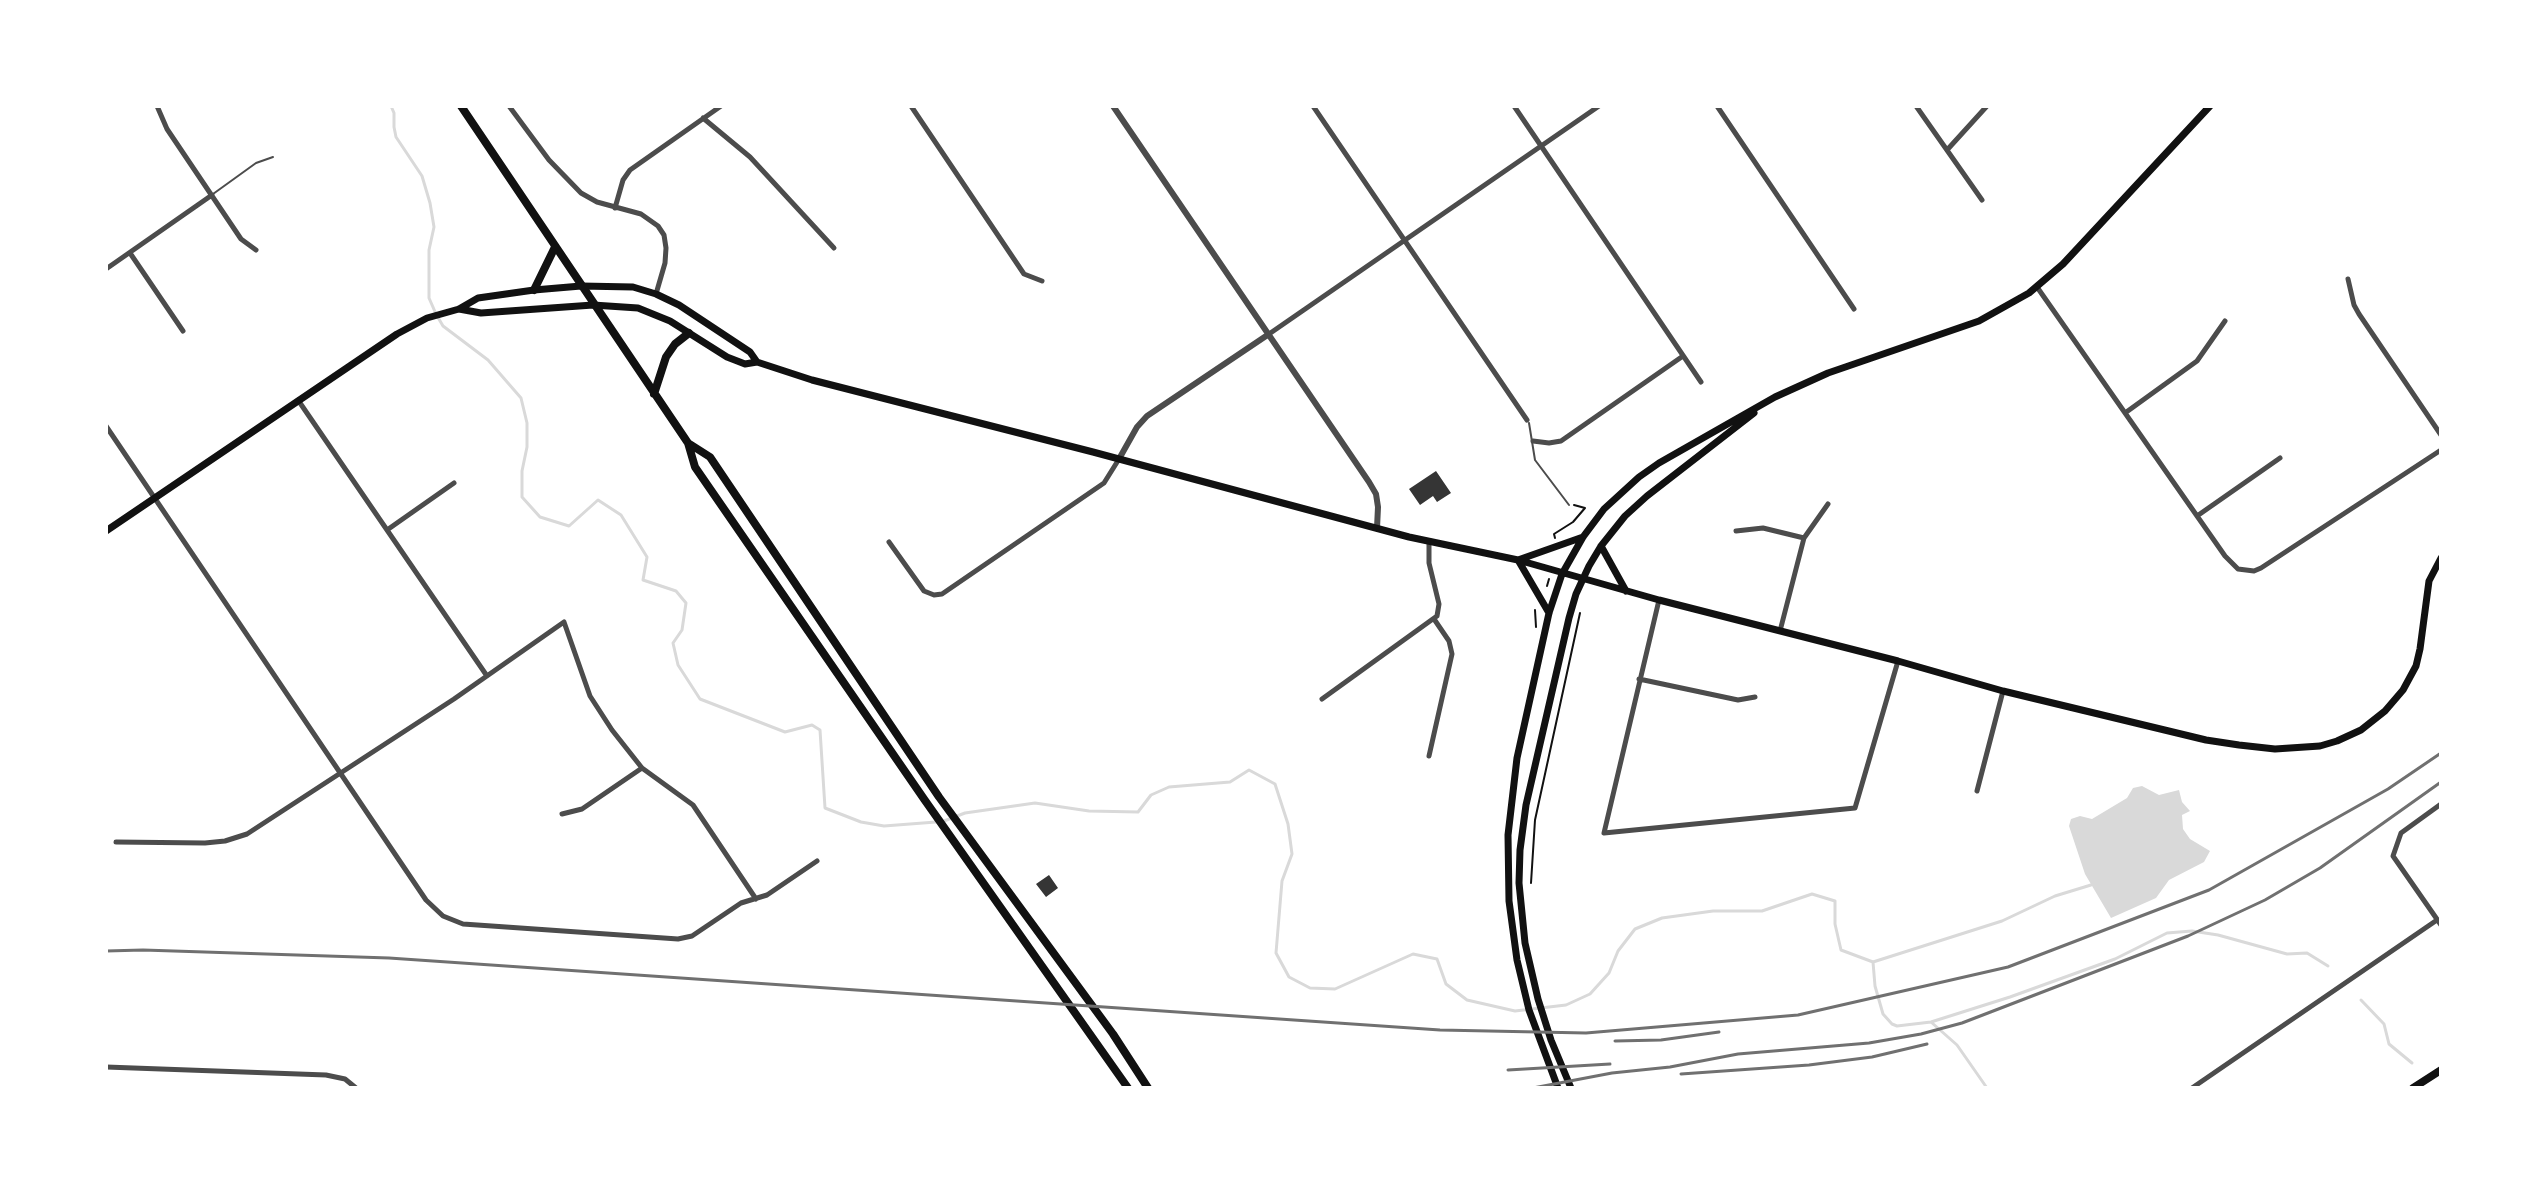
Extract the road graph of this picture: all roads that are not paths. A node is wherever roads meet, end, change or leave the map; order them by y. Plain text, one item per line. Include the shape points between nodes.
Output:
1 (157, 106) edge
2 (461, 106) edge
3 (509, 106) edge
4 (721, 106) edge
5 (911, 106) edge
6 (1113, 106) edge
7 (1313, 106) edge
8 (1514, 106) edge
9 (1599, 106) edge
10 (1717, 106) edge
11 (1916, 106) edge
12 (1987, 106) edge
13 (2210, 106) edge
14 (703, 118) junction
15 (1541, 146) junction
16 (1947, 150) junction
17 (273, 157) dead end
18 (212, 195) junction
19 (1982, 200) dead end
20 (615, 208) junction
21 (1405, 240) junction
22 (555, 247) junction
23 (834, 248) dead end
24 (256, 250) dead end
25 (130, 253) junction
26 (106, 269) edge
27 (2348, 279) dead end
28 (1042, 281) dead end
29 (581, 286) junction
30 (2037, 287) junction
31 (534, 290) junction
32 (656, 294) junction
33 (593, 305) junction
34 (457, 309) junction
35 (1854, 309) dead end
36 (2225, 321) dead end
37 (183, 331) dead end
38 (689, 333) junction
39 (1269, 334) junction
40 (1683, 356) junction
41 (757, 362) junction
42 (1701, 382) dead end
43 (654, 394) junction
44 (1775, 397) junction
45 (298, 399) junction
46 (2125, 413) junction
47 (1527, 420) joint
48 (106, 426) edge
49 (2441, 435) edge
50 (1533, 441) junction
51 (688, 443) junction
52 (2441, 450) edge
53 (2280, 458) dead end
54 (1119, 459) junction
55 (454, 483) dead end
56 (155, 498) junction
57 (1828, 504) dead end
58 (1569, 505) road end
59 (2197, 516) junction
60 (1377, 528) junction
61 (387, 530) junction
62 (106, 531) edge
63 (1736, 531) dead end
64 (1583, 537) junction
65 (1804, 538) junction
66 (1429, 541) junction
67 (889, 542) dead end
68 (1601, 546) junction
69 (2441, 558) edge
70 (1518, 560) junction
71 (1562, 574) junction
72 (1582, 580) junction
73 (1626, 591) junction
74 (1659, 600) junction
75 (1549, 613) junction
76 (1434, 619) junction
77 (1780, 631) junction
78 (1898, 661) junction
79 (487, 676) junction
80 (1639, 679) junction
81 (2003, 691) junction
82 (1755, 697) dead end
83 (1322, 699) dead end
84 (1429, 756) dead end
85 (642, 768) junction
86 (341, 773) junction
87 (1977, 791) dead end
88 (2441, 804) edge
89 (562, 814) dead end
90 (116, 842) dead end
91 (817, 861) dead end
92 (756, 899) junction
93 (2439, 923) edge
94 (106, 1067) edge
95 (2441, 1070) edge
96 (356, 1088) edge
97 (1128, 1088) edge
98 (1148, 1088) edge
99 (1558, 1088) edge
100 (1571, 1088) edge
101 (2192, 1088) edge
102 (2413, 1088) edge

1 - 18 street
2 - 22 main road
3 - 20 street via 570,184
4 - 14 street
5 - 28 street via 1024,274
6 - 39 street
7 - 21 street
8 - 15 street
9 - 15 street
10 - 35 street
11 - 16 street
12 - 16 street
13 - 30 main road
14 - 20 street via 630,170
14 - 23 street via 750,157
15 - 21 street
15 - 40 street
16 - 19 street
17 - 18 lane
18 - 24 street via 241,239
18 - 25 street
20 - 32 street via 641,214 664,235 665,263
21 - 39 street
21 - 47 street
22 - 29 main road
22 - 31 main road
25 - 26 street
25 - 37 street
27 - 49 street via 2359,314
29 - 31 main road
29 - 32 main road via 633,287
29 - 33 main road
30 - 44 main road via 1979,321
30 - 46 street
31 - 34 main road via 478,298
32 - 41 main road via 699,317
33 - 34 main road via 481,313
33 - 38 main road via 638,308
33 - 43 main road
34 - 45 main road via 418,322
36 - 46 street via 2197,361
38 - 41 main road via 727,357
38 - 43 main road via 666,357
39 - 54 street via 1147,416
39 - 60 street via 1376,494
40 - 42 street
40 - 50 street via 1561,441
41 - 54 main road
43 - 51 main road
44 - 64 main road via 1639,477
44 - 68 main road via 1639,503
45 - 56 main road
45 - 61 street
46 - 59 street
47 - 50 lane
48 - 56 street
50 - 58 lane via 1535,460
51 - 97 main road via 695,467
51 - 98 main road via 710,457 939,797
52 - 59 street via 2254,571 2238,569
53 - 59 street
54 - 60 main road
54 - 67 street via 1104,483 942,594 924,591
55 - 61 street
56 - 62 main road
56 - 86 street
57 - 65 street
60 - 66 main road
61 - 79 street
63 - 65 street via 1763,528
64 - 70 main road
64 - 71 main road
65 - 77 street
66 - 70 main road
66 - 76 street via 1439,604
68 - 72 main road
68 - 73 main road
69 - 81 main road via 2427,588 2418,659 2403,690 2368,725 2330,743 2275,749 2206,740
70 - 71 main road
70 - 75 main road
71 - 72 main road
71 - 75 main road
72 - 73 main road
72 - 100 main road via 1526,805 1519,883 1531,971
73 - 74 main road
74 - 77 main road
74 - 80 street
75 - 99 main road via 1517,758 1508,884 1522,986
76 - 83 street
76 - 84 street via 1452,654
77 - 78 main road
78 - 80 street via 1855,808 1604,833
78 - 81 main road
79 - 85 street via 564,622 590,696
79 - 86 street
80 - 82 street via 1738,700
81 - 87 street
85 - 89 street via 582,809
85 - 92 street via 693,805
86 - 90 street via 239,838
86 - 92 street via 426,900 443,916 463,924 678,939
88 - 93 street via 2401,833 2393,856
91 - 92 street
93 - 101 street
94 - 96 street via 326,1075
95 - 102 main road

